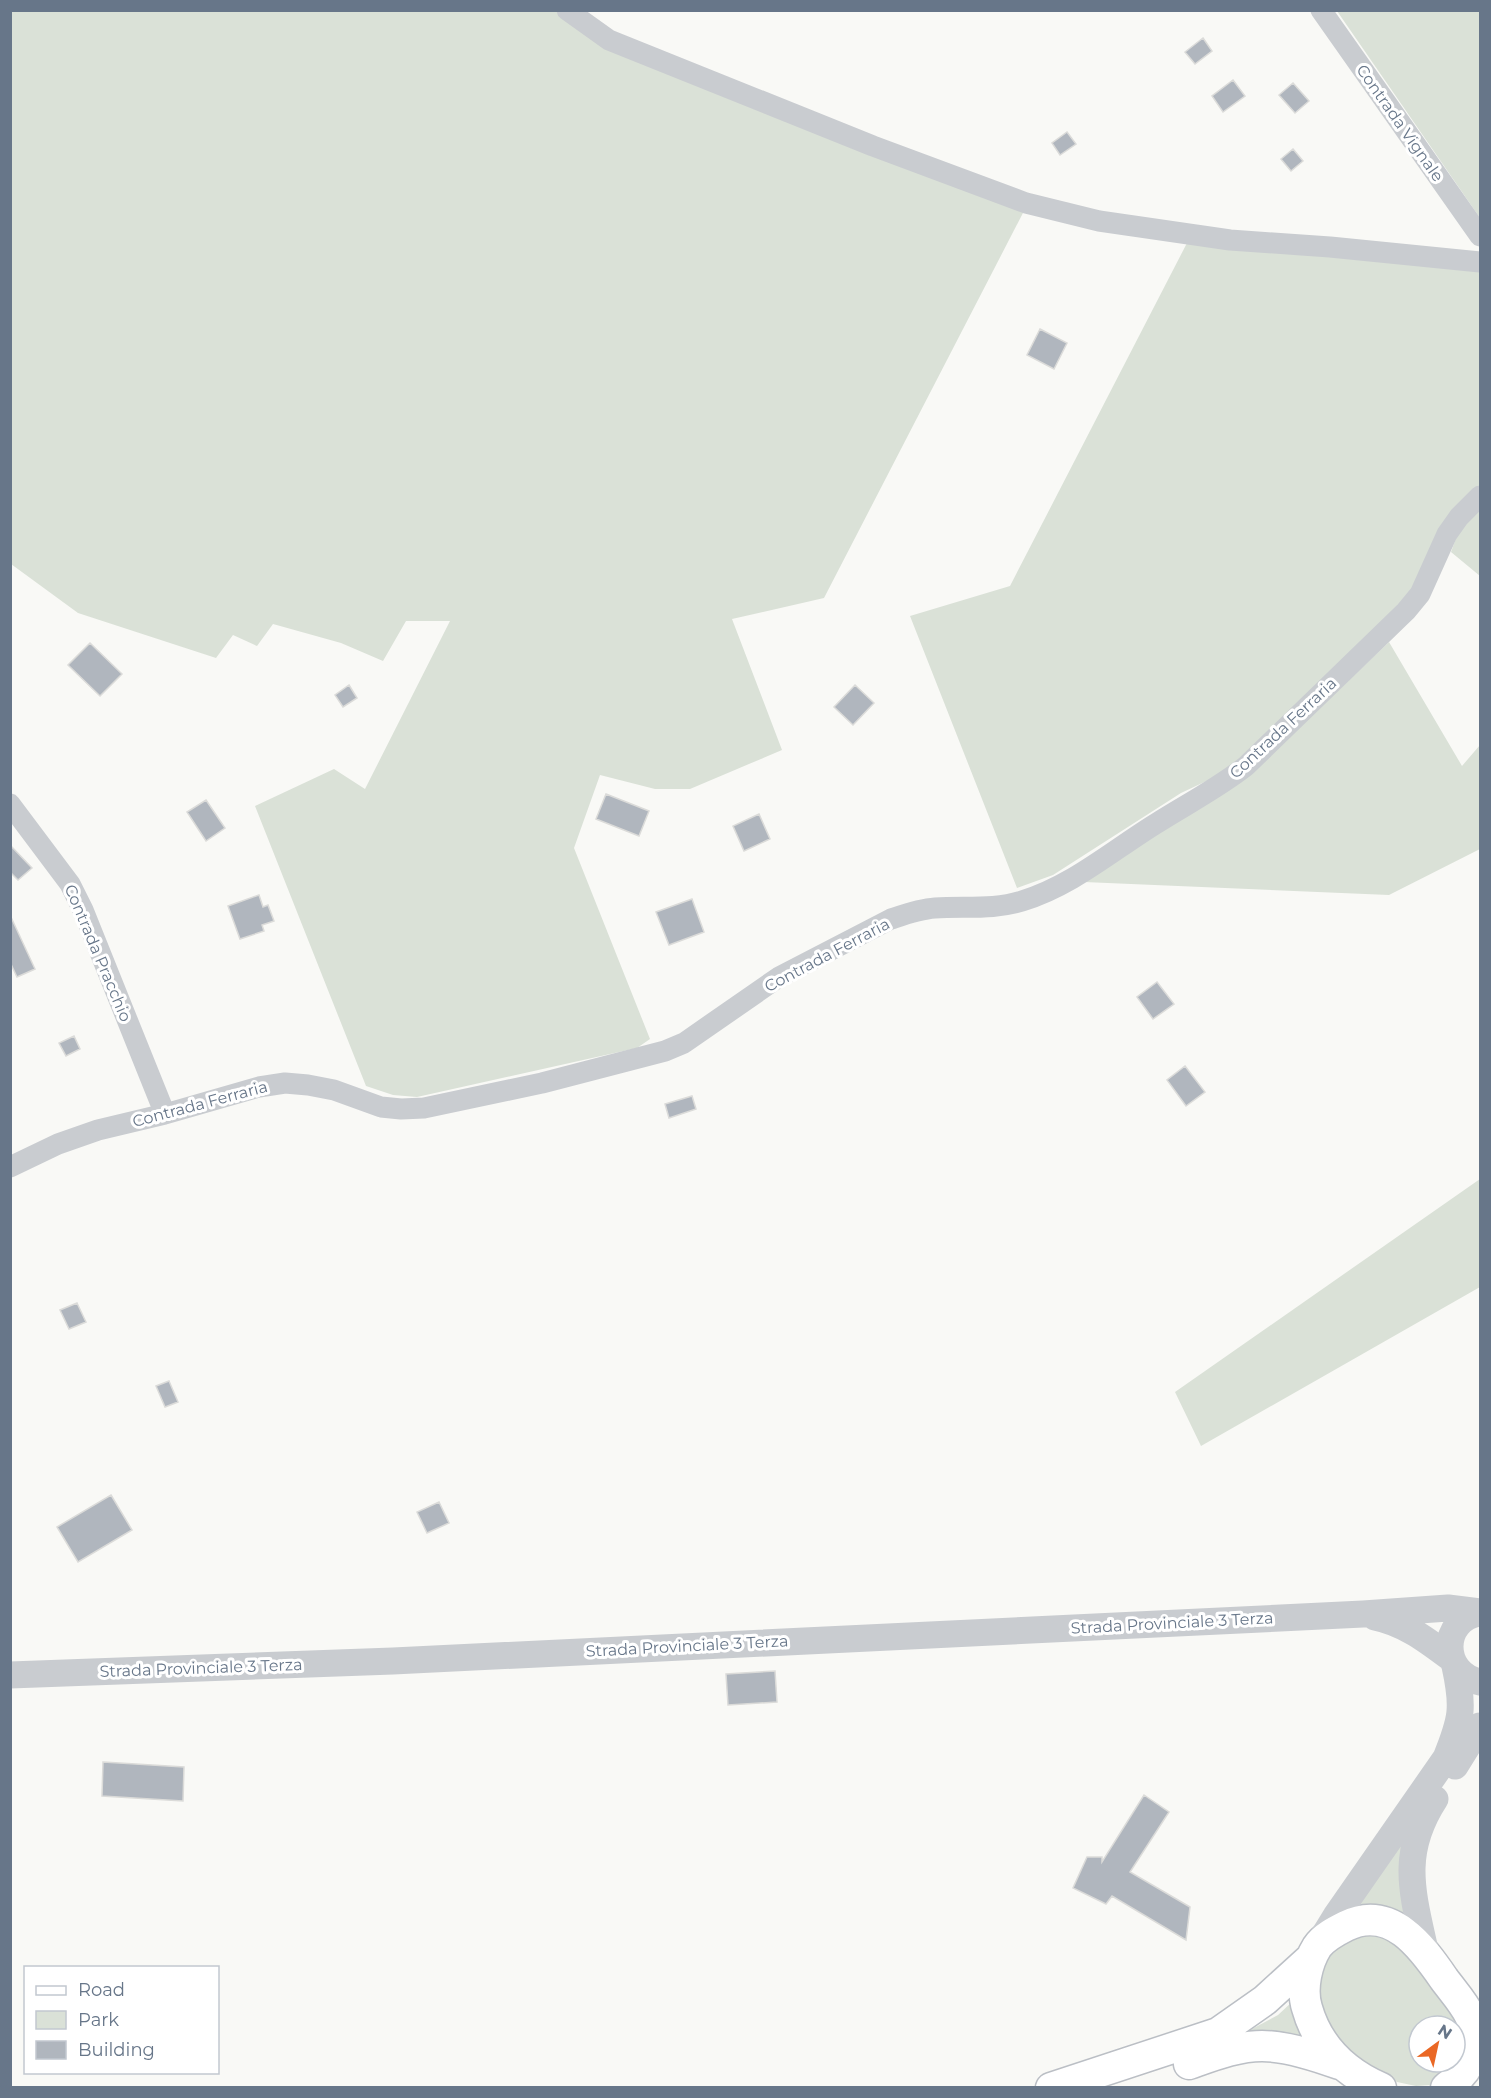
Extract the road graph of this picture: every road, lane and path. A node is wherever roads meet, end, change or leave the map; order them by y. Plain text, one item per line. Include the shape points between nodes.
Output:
1 (567, 10) edge
2 (1320, 10) edge
3 (1480, 236) edge
4 (1480, 262) edge
5 (1480, 496) edge
6 (10, 804) edge
7 (165, 1114) junction
8 (10, 1167) edge
9 (1480, 1613) edge
10 (1363, 1614) junction
11 (1453, 1663) junction
12 (10, 1675) edge
13 (1480, 1682) edge
14 (1480, 1726) edge
15 (1425, 1950) junction
16 (1315, 1951) junction
17 (1475, 2022) edge
18 (1339, 2064) junction
19 (1051, 2088) edge
20 (1118, 2088) edge
21 (1382, 2088) edge
22 (1446, 2088) edge

1 - 4 street via 609,40 1026,203 1099,221 1230,240
2 - 3 street, Contrada Vignale
5 - 7 street, Contrada Ferraria via 1447,534 1420,594 1406,611 1246,766 1219,787 1049,891 999,907 934,908 891,919 779,977 684,1043 542,1083 424,1108 401,1109 381,1107 334,1090 285,1083
6 - 7 street, Contrada Pracchio via 70,884 83,910
7 - 8 street, Contrada Ferraria via 98,1130
9 - 10 street, Strada Provinciale 3 Terza via 1448,1608
9 - 11 street via 1461,1621 1453,1632
10 - 11 street via 1414,1631
10 - 12 street, Strada Provinciale 3 Terza via 393,1661
11 - 13 street via 1462,1675
11 - 16 street via 1461,1712 1446,1758
14 - 15 street via 1425,1814 1414,1840 1412,1894
15 - 16 main road via 1401,1929 1380,1921 1355,1921 1335,1931
15 - 17 main road
16 - 18 main road via 1304,1997 1312,2028
16 - 19 main road via 1264,2000 1218,2033
17 - 22 main road via 1470,2061
18 - 20 main road via 1311,2054 1262,2046 1222,2053
18 - 21 main road

